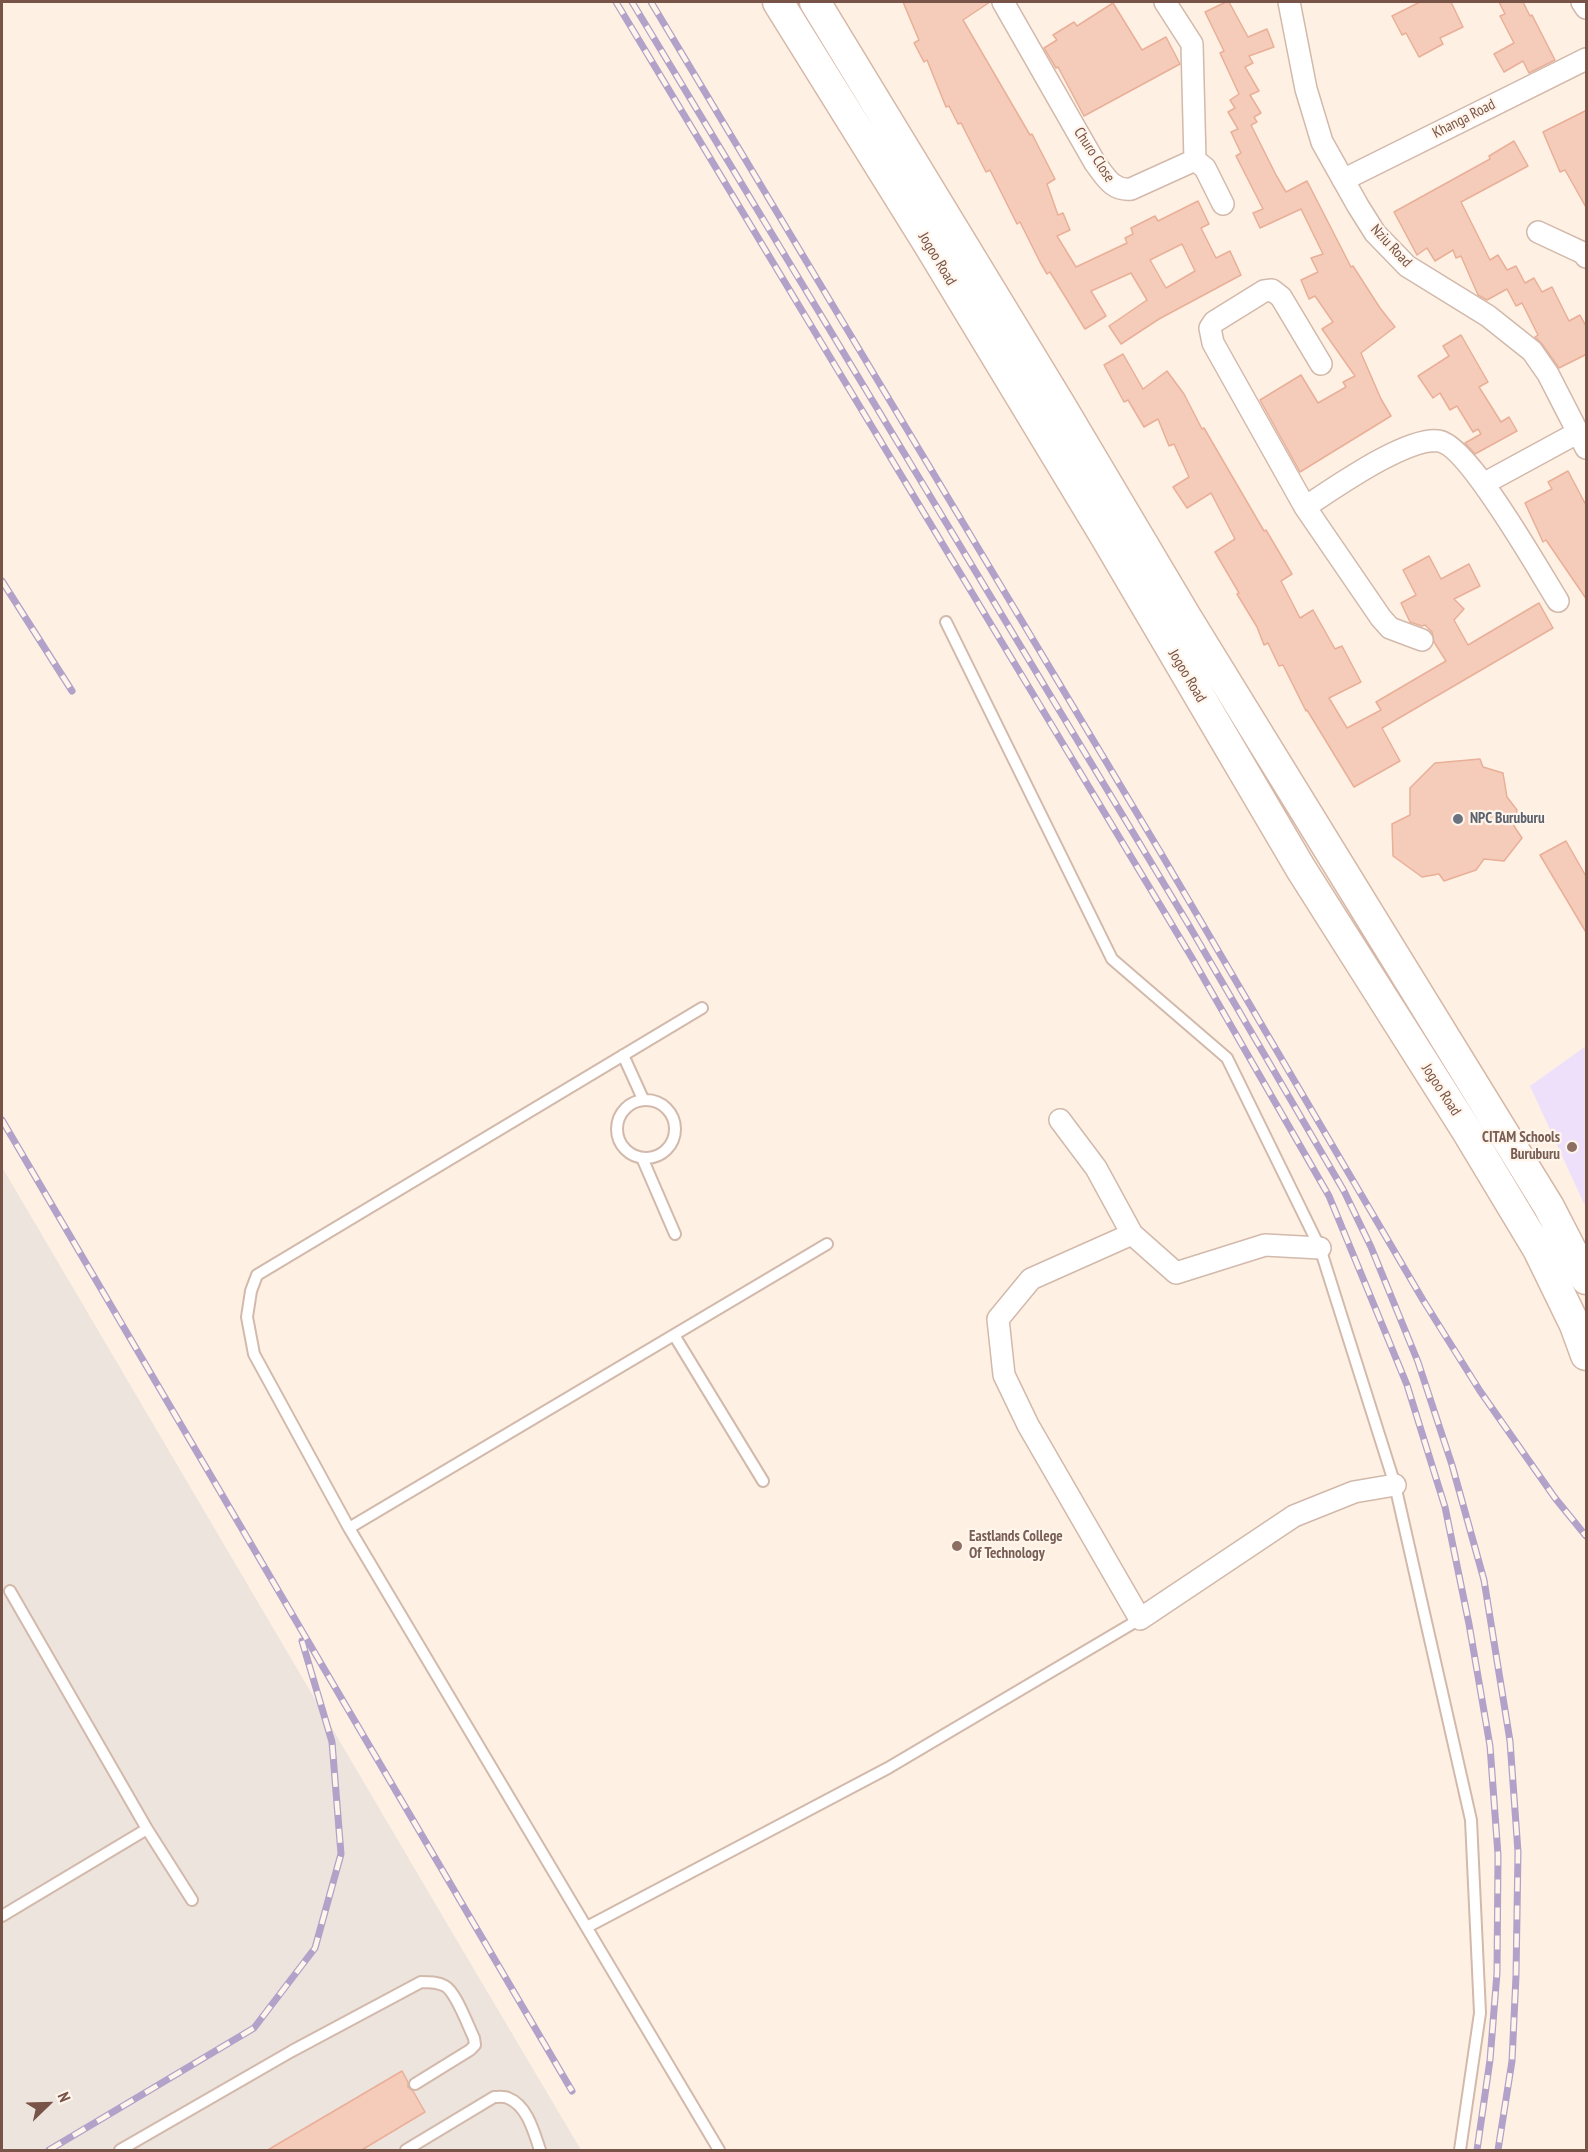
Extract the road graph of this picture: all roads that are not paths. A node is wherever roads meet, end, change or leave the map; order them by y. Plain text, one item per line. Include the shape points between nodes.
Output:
1 (777, 2) edge
2 (815, 2) edge
3 (1165, 2) edge
4 (1289, 2) edge
5 (1582, 2) edge
6 (1009, 4) edge
7 (1587, 8) edge
8 (1587, 59) edge
9 (1195, 160) junction
10 (1343, 180) junction
11 (1223, 204) dead end
12 (1538, 232) dead end
13 (1587, 257) edge
14 (1321, 363) dead end
15 (1582, 441) edge
16 (1485, 483) junction
17 (1305, 507) junction
18 (1558, 601) dead end
19 (946, 622) dead end
20 (1422, 640) dead end
21 (702, 1008) dead end
22 (623, 1055) junction
23 (643, 1099) junction
24 (1060, 1120) dead end
25 (643, 1160) junction
26 (675, 1234) dead end
27 (1132, 1234) junction
28 (827, 1244) dead end
29 (1320, 1248) junction
30 (1587, 1279) edge
31 (674, 1335) junction
32 (1587, 1355) edge
33 (762, 1480) dead end
34 (1395, 1485) junction
35 (349, 1528) junction
36 (10, 1591) dead end
37 (1140, 1619) junction
38 (147, 1829) junction
39 (192, 1900) dead end
40 (2, 1916) edge
41 (587, 1927) junction
42 (415, 2085) dead end
43 (120, 2151) edge
44 (406, 2151) edge
45 (540, 2151) edge
46 (719, 2151) edge
47 (1460, 2151) edge

1 - 32 main road, Jogoo Road via 1113,550 1301,869 1522,1222 1550,1270
2 - 30 main road, Jogoo Road via 1543,1198
3 - 9 street via 1192,44
4 - 10 street, Nziu Road via 1314,118
5 - 7 street
6 - 9 street, Churo Close via 1095,163 1114,187 1131,189
8 - 10 street, Khanga Road
9 - 11 street via 1205,168
10 - 15 street, Nziu Road via 1375,232 1407,266 1488,316 1532,351
12 - 13 street
14 - 17 street via 1281,297 1272,290 1264,291 1210,328 1213,343
15 - 16 street, Nziu Road
16 - 17 street via 1448,444 1425,441 1383,459
16 - 18 street
17 - 20 street via 1381,618 1390,628
19 - 29 lane via 1112,959 1227,1058
21 - 22 lane
22 - 23 lane
22 - 35 lane via 257,1275 247,1317 254,1354
23 - 25 lane via 623,1109 615,1130 624,1150
23 - 25 lane via 662,1103 674,1119 675,1139 663,1155
24 - 27 street via 1096,1168
25 - 26 lane
27 - 29 street via 1176,1274 1265,1245
27 - 37 street via 1031,1279 998,1319 1004,1376
28 - 31 lane
29 - 34 lane
31 - 33 lane
31 - 35 lane
34 - 37 street via 1354,1492 1294,1516
34 - 47 lane via 1471,1820 1480,2013
35 - 41 lane
36 - 38 lane
37 - 41 lane via 888,1768
38 - 39 lane
38 - 40 lane
41 - 46 lane
42 - 43 lane via 474,2045 452,1992 433,1982 421,1982 292,2051
44 - 45 lane via 494,2097 507,2097 519,2105 531,2124

